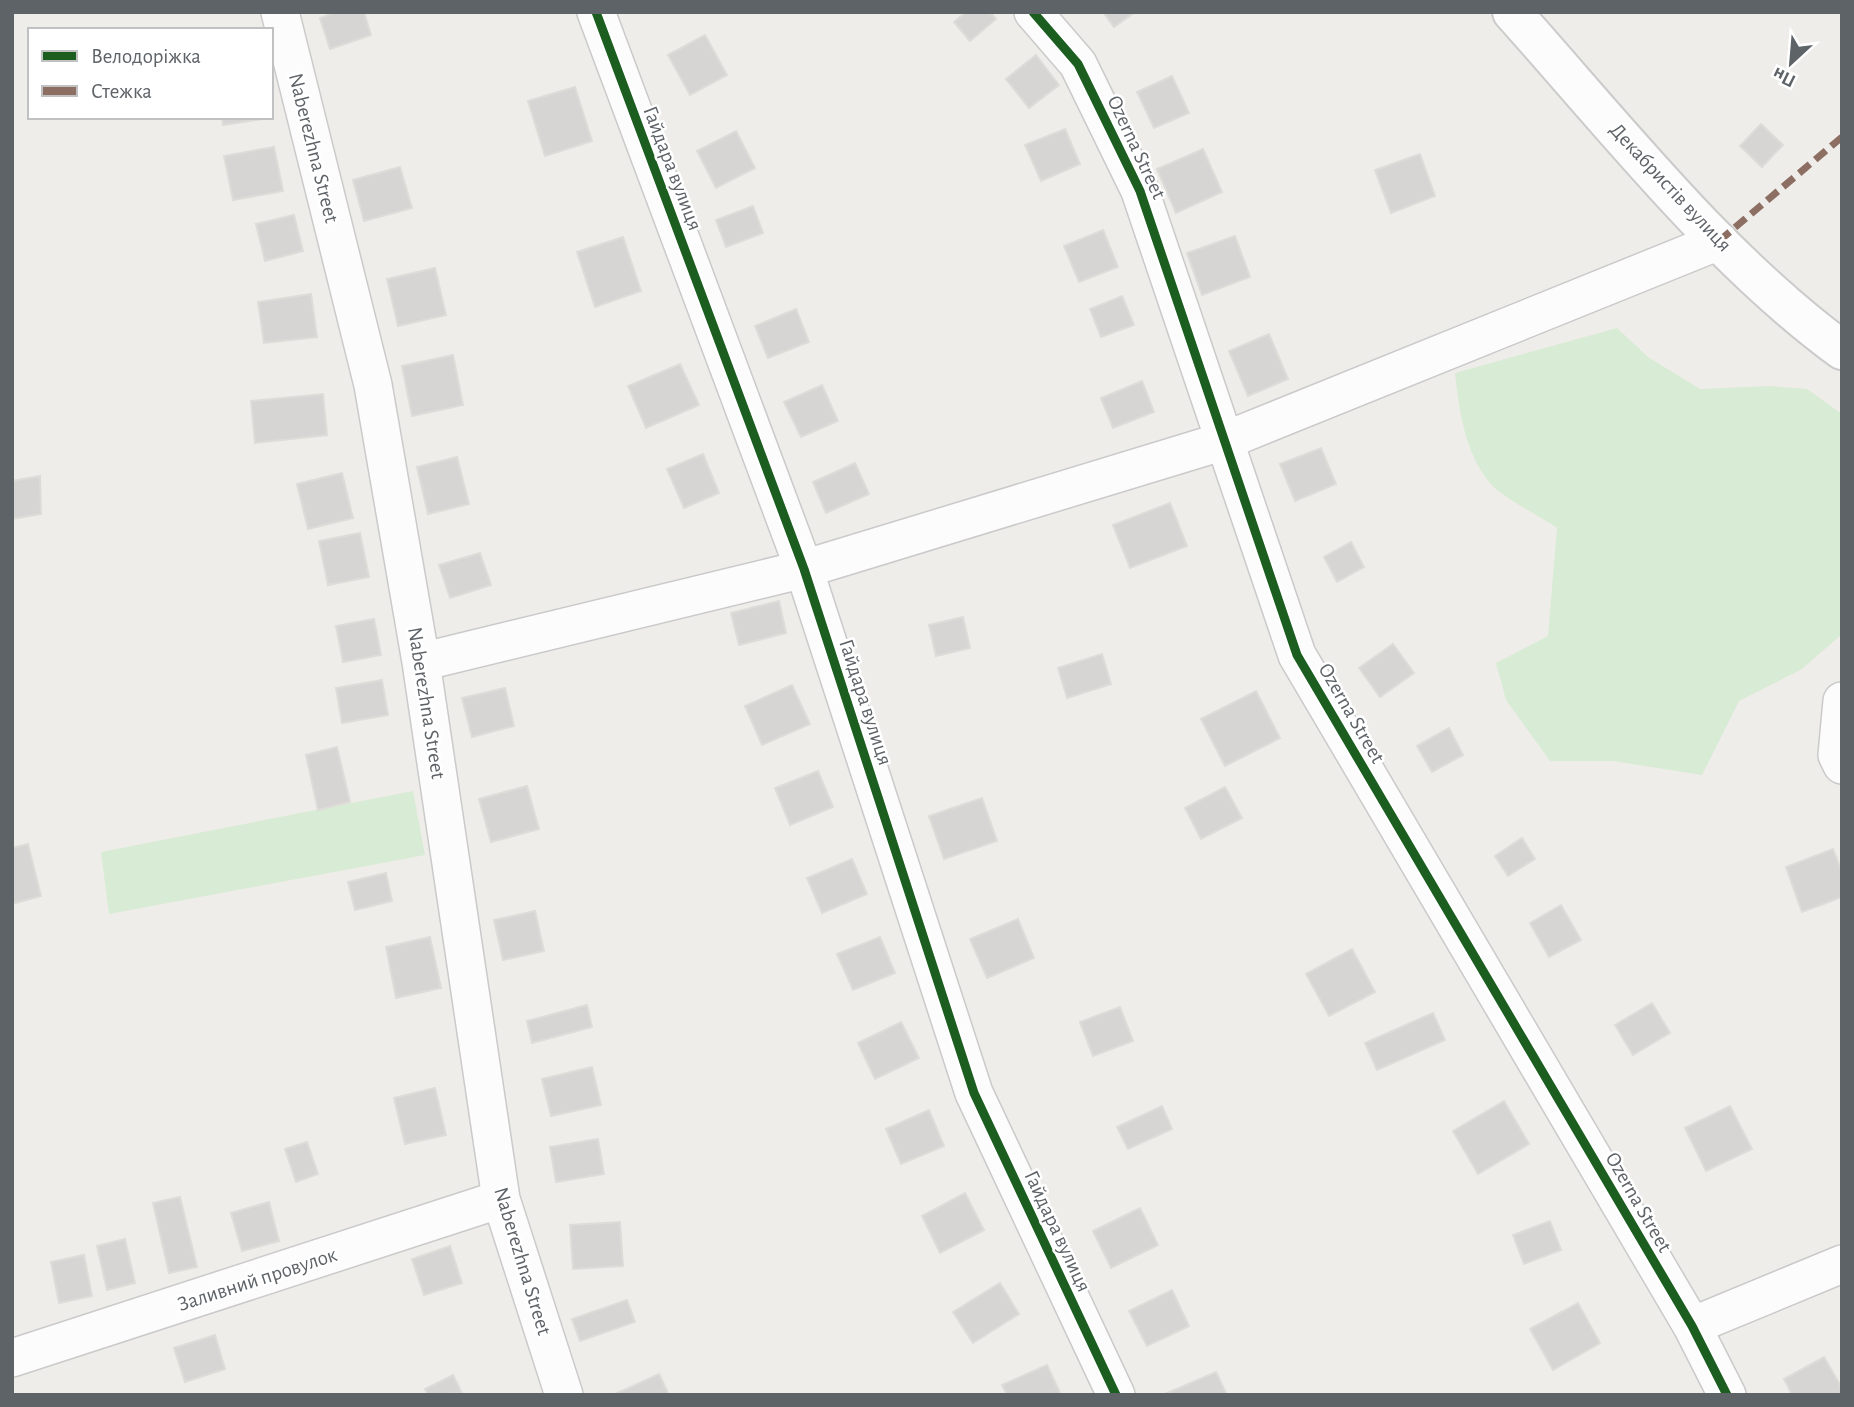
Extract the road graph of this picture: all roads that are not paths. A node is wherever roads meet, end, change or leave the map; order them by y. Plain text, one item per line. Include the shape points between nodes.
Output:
1 (280, 12) edge
2 (596, 12) edge
3 (1034, 12) edge
4 (1512, 12) edge
5 (1719, 241) junction
6 (1842, 350) edge
7 (1224, 442) junction
8 (804, 569) junction
9 (421, 662) junction
10 (1842, 701) edge
11 (1842, 765) edge
12 (500, 1199) junction
13 (1842, 1264) edge
14 (1692, 1326) junction
15 (12, 1358) edge
16 (564, 1395) edge
17 (1116, 1395) edge
18 (1727, 1395) edge

1 - 9 street, Naberezhna Street via 373,385
2 - 8 street, Гайдара вулиця
3 - 7 street, Ozerna Street via 1078,64 1140,191
4 - 5 street, Декабристів вулиця
5 - 6 street, Декабристів вулиця via 1793,314
5 - 7 street
7 - 8 street
7 - 14 street, Ozerna Street via 1297,655
8 - 9 street
8 - 17 street, Гайдара вулиця via 974,1093
9 - 12 street, Naberezhna Street
10 - 11 street via 1837,755
12 - 15 street, Заливний провулок
12 - 16 street, Naberezhna Street
13 - 14 street
14 - 18 street, Ozerna Street

